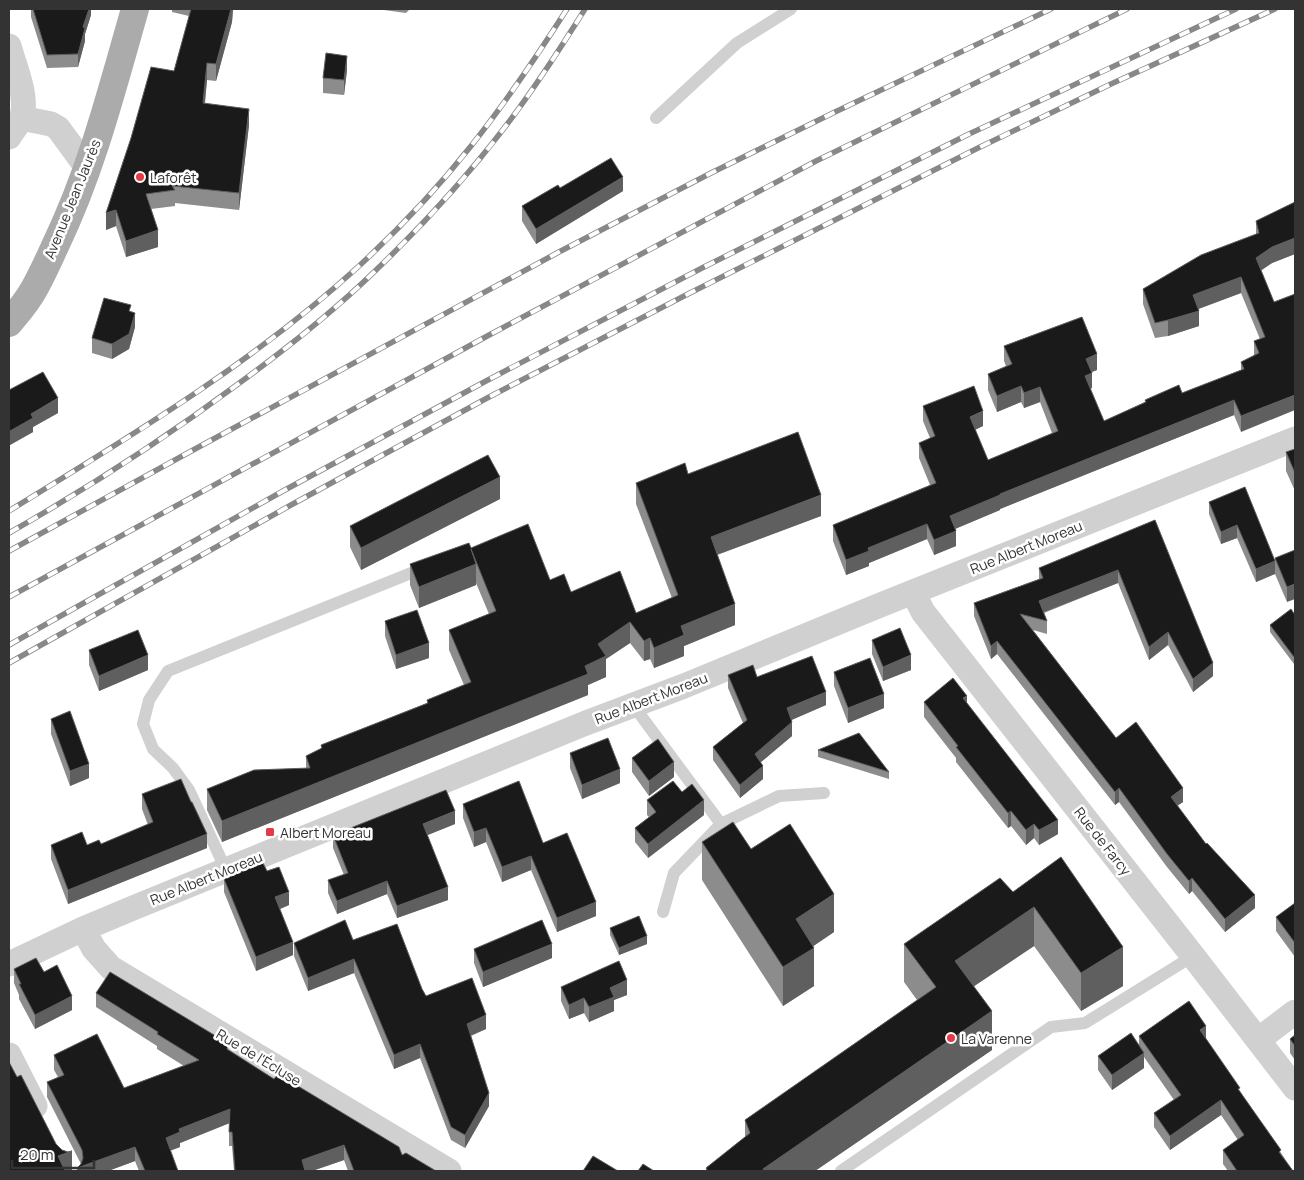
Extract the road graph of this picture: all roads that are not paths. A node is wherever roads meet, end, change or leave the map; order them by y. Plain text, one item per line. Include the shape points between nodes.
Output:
1 (135, 9) edge
2 (791, 9) edge
3 (9, 46) edge
4 (656, 118) dead end
5 (15, 127) edge
6 (88, 169) junction
7 (13, 312) edge
8 (1295, 439) edge
9 (434, 564) edge
10 (913, 592) junction
11 (633, 706) junction
12 (824, 793) dead end
13 (721, 824) junction
14 (226, 870) junction
15 (663, 912) dead end
16 (83, 929) junction
17 (1194, 956) junction
18 (9, 964) edge
19 (1295, 1012) edge
20 (1258, 1040) junction
21 (9, 1055) edge
22 (1295, 1088) edge
23 (48, 1130) edge
24 (449, 1171) edge
25 (841, 1171) edge

1 - 6 main road, Avenue Jean Jaurès
2 - 4 lane via 737,43
3 - 5 street via 24,107
5 - 6 street via 51,124 58,128
6 - 7 main road, Avenue Jean Jaurès via 34,290
8 - 10 street, Rue Albert Moreau
9 - 14 lane via 168,671 149,700 143,724 153,749 189,790
10 - 11 street, Rue Albert Moreau
10 - 17 street, Rue de Farcy via 923,612
11 - 13 lane
11 - 14 street, Rue Albert Moreau
12 - 13 lane via 779,796
13 - 15 lane via 674,873
14 - 16 street, Rue Albert Moreau
16 - 18 street, Rue Albert Moreau
16 - 24 street, Rue de l'Écluse via 94,949 111,968
17 - 20 street, Rue de Farcy
17 - 25 lane via 1085,1023 1051,1027
19 - 20 street
20 - 22 street, Rue de Farcy
21 - 23 street

